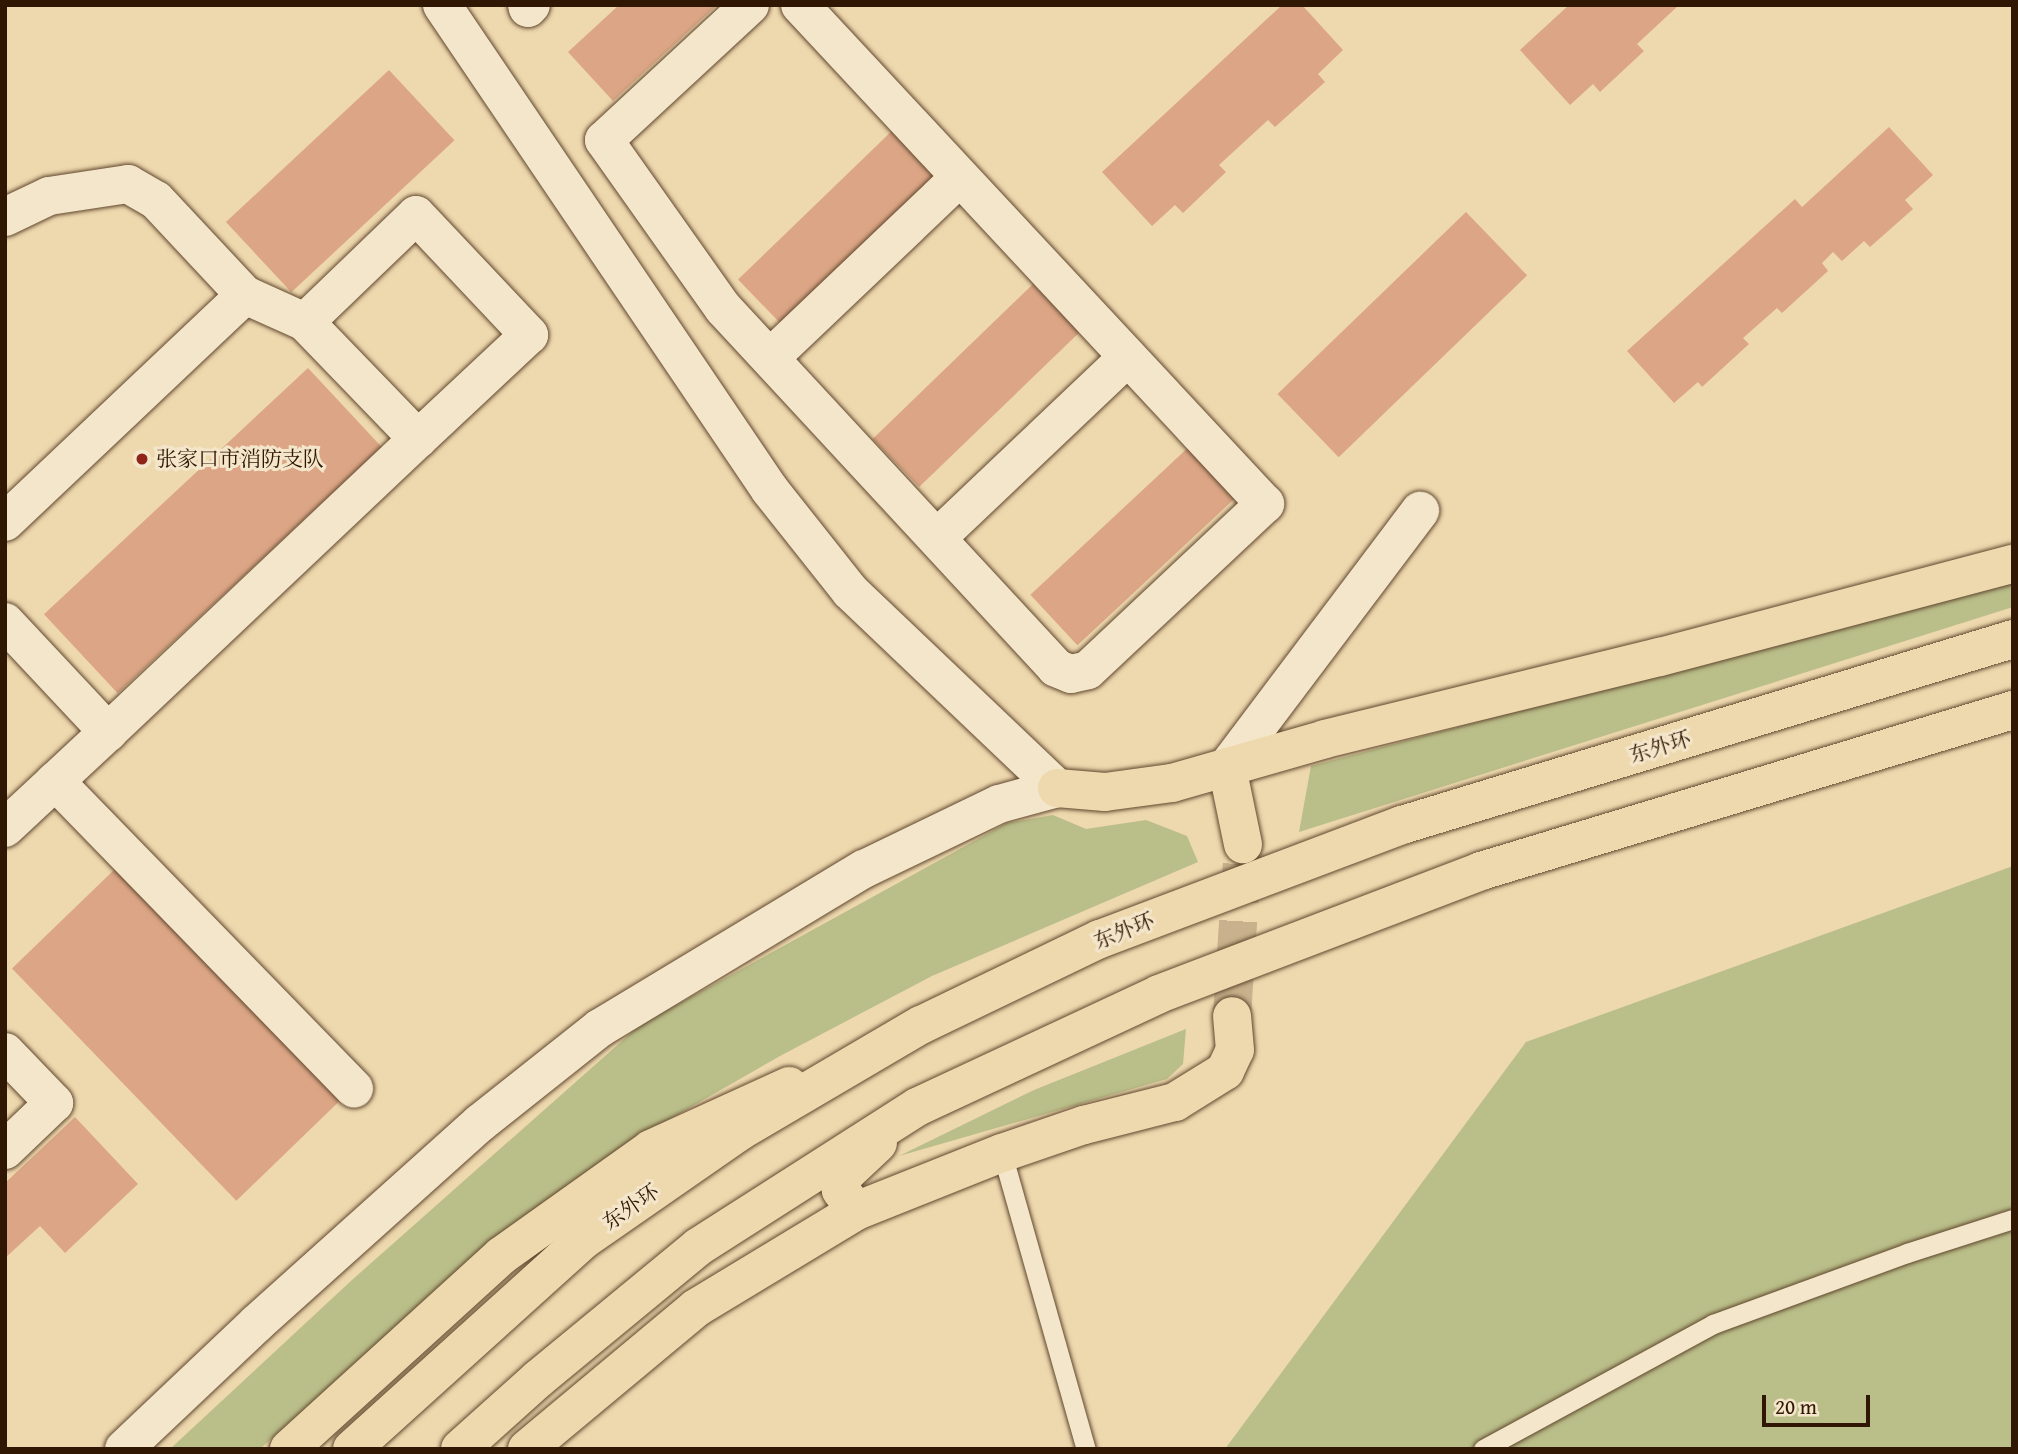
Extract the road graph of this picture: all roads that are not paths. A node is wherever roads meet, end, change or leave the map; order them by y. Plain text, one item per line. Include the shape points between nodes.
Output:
1 (442, 5) edge
2 (750, 5) edge
3 (800, 5) edge
4 (960, 177) junction
5 (5, 217) edge
6 (245, 295) junction
7 (304, 322) junction
8 (1128, 357) junction
9 (770, 358) junction
10 (418, 439) junction
11 (1420, 511) dead end
12 (5, 523) edge
13 (937, 538) junction
14 (2013, 564) edge
15 (5, 622) edge
16 (2013, 639) edge
17 (2013, 710) edge
18 (108, 732) junction
19 (1227, 767) junction
20 (55, 781) junction
21 (1057, 788) junction
22 (5, 828) edge
23 (1243, 844) tunnel mouth
24 (1232, 1016) tunnel mouth
25 (921, 1025) junction
26 (5, 1052) edge
27 (354, 1089) dead end
28 (917, 1107) junction
29 (5, 1150) edge
30 (1002, 1153) junction
31 (856, 1211) junction
32 (2013, 1219) edge
33 (696, 1308) junction
34 (124, 1449) edge
35 (289, 1449) edge
36 (352, 1449) edge
37 (460, 1449) edge
38 (503, 1449) edge
39 (527, 1449) edge
40 (1086, 1449) edge
41 (1483, 1449) edge

1 - 21 street via 778,500 850,590
2 - 9 street via 604,140 723,308
3 - 4 street
4 - 8 street
4 - 9 street
5 - 6 street via 49,196 128,184 156,200
6 - 7 street
6 - 12 street
7 - 10 street
7 - 10 street via 416,215 529,335
8 - 13 street
8 - 13 street via 1265,504 1088,670 1071,674 1056,668
9 - 13 street
10 - 18 street
11 - 19 street
14 - 19 main road
15 - 18 street
16 - 25 main road, 东外环 via 1402,825 1100,939
17 - 28 main road via 1481,871 1159,994
18 - 20 street
19 - 21 main road via 1172,782 1105,792
19 - 23 main road
20 - 22 street
20 - 27 street
21 - 34 street via 999,804 864,869 600,1028 480,1123
24 - 30 main road via 1235,1050 1225,1070 1175,1102 1084,1125
25 - 35 main road via 651,1149 501,1256
25 - 36 main road, 东外环 via 740,1131 582,1241
26 - 29 street via 54,1103
28 - 31 main road via 843,1176 841,1189
28 - 37 main road via 698,1247
30 - 31 main road
30 - 40 lane
31 - 33 main road
32 - 41 lane via 1713,1324
33 - 38 main road
33 - 39 main road

